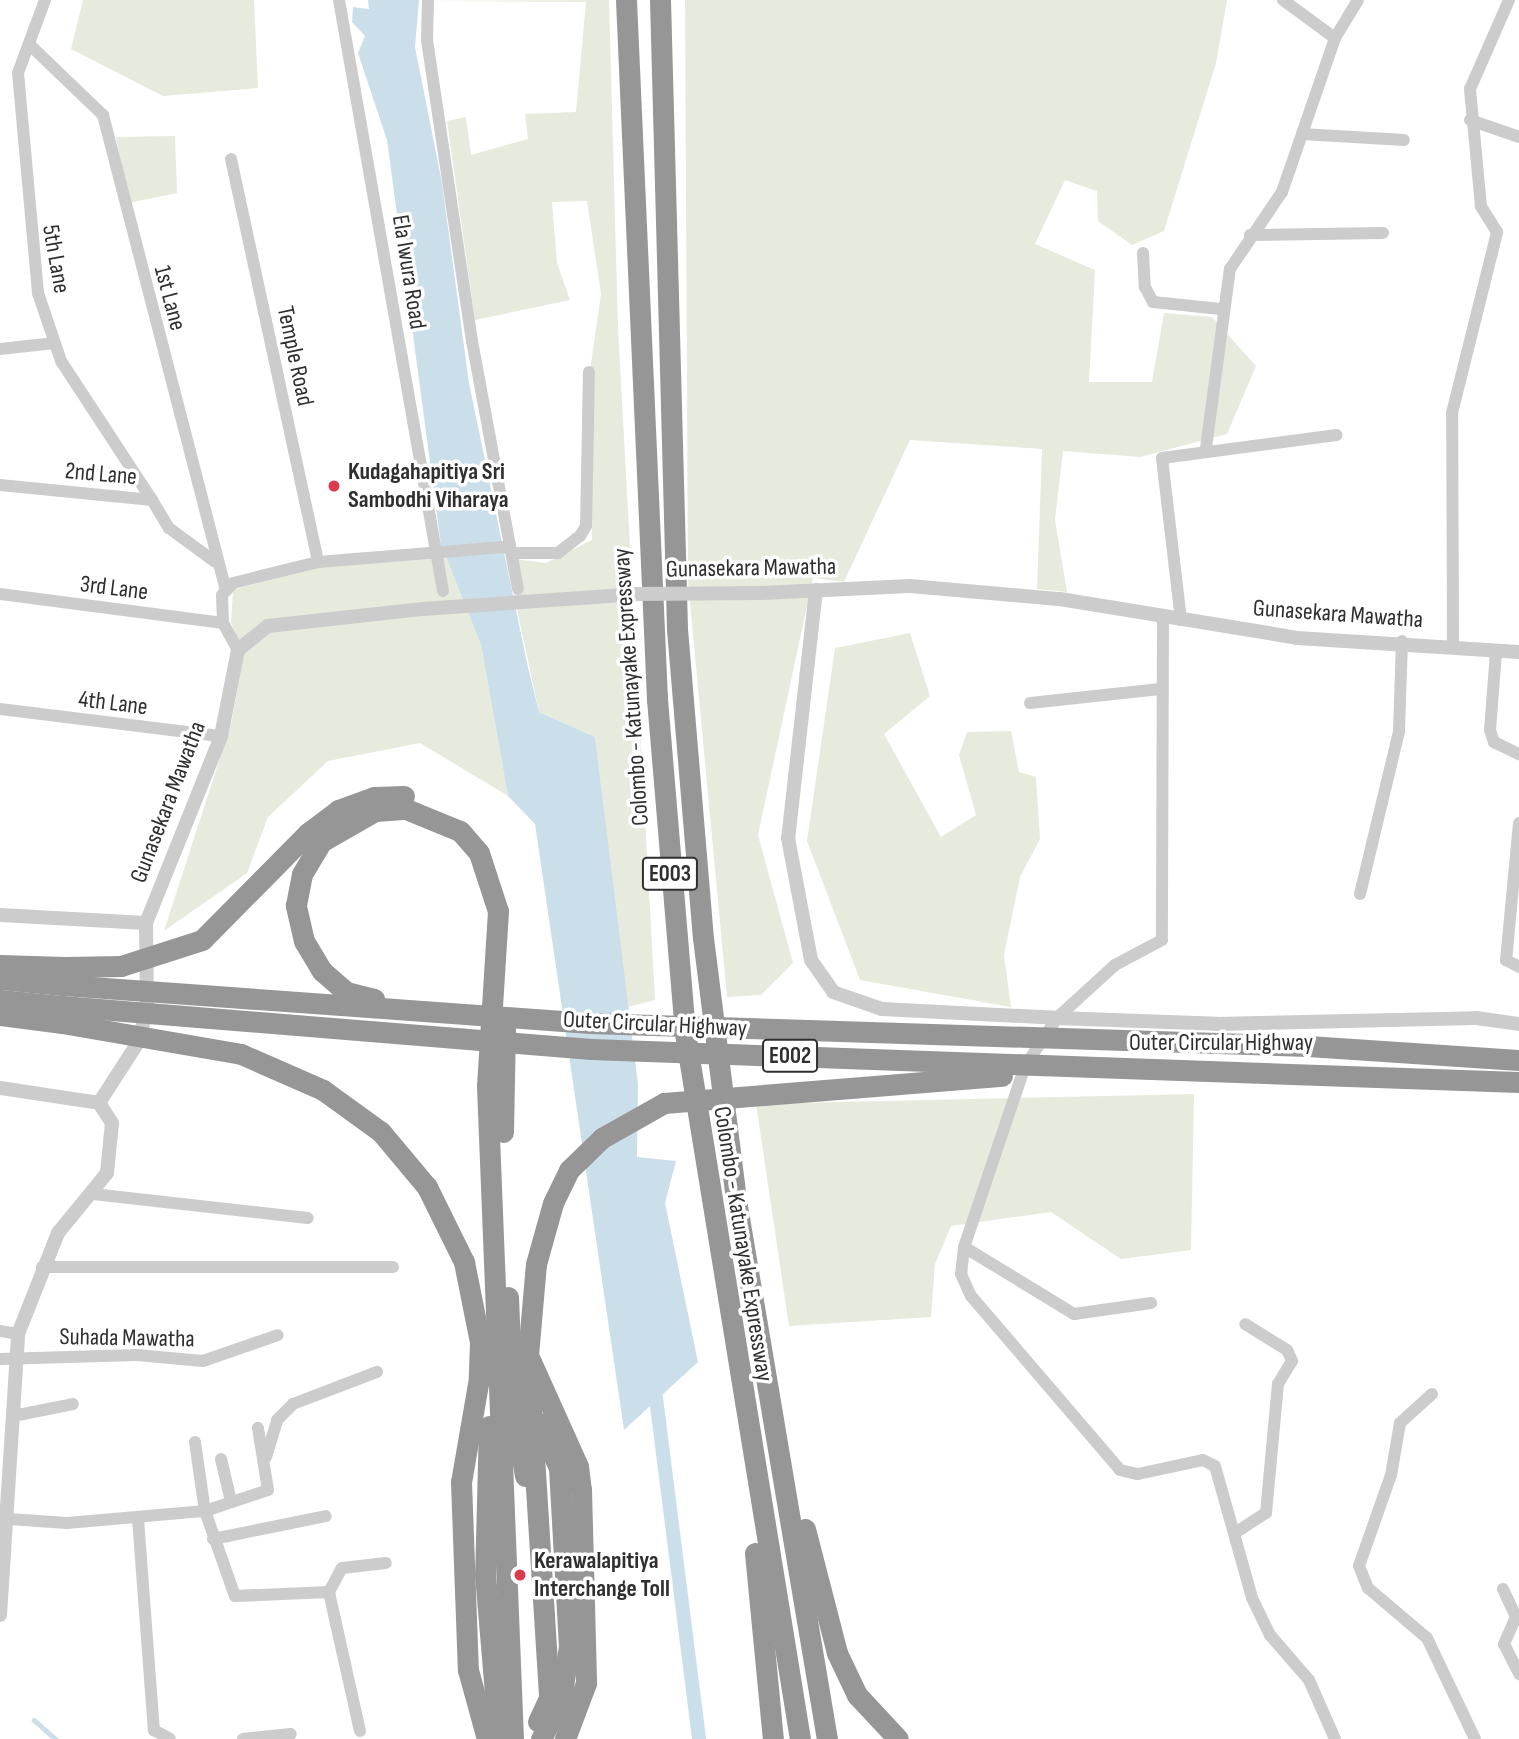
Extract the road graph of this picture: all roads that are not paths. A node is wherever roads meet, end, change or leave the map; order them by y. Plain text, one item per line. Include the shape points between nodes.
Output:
1 (45, 0) edge
2 (339, 0) edge
3 (428, 0) edge
4 (626, 0) edge
5 (660, 0) edge
6 (1283, 0) edge
7 (1358, 0) edge
8 (1509, 0) edge
9 (1335, 38) junction
10 (31, 46) junction
11 (1470, 120) junction
12 (1302, 134) junction
13 (1518, 136) edge
14 (1404, 140) dead end
15 (231, 159) dead end
16 (1383, 233) dead end
17 (1250, 235) junction
18 (1143, 253) dead end
19 (1221, 309) junction
20 (55, 342) junction
21 (0, 349) edge
22 (589, 372) dead end
23 (1336, 435) dead end
24 (1206, 448) junction
25 (0, 485) edge
26 (152, 500) junction
27 (511, 550) junction
28 (442, 551) junction
29 (214, 561) junction
30 (318, 562) junction
31 (225, 588) junction
32 (518, 589) dead end
33 (816, 590) junction
34 (443, 591) dead end
35 (0, 594) edge
36 (1163, 617) junction
37 (1181, 620) junction
38 (223, 623) junction
39 (1402, 641) junction
40 (1453, 645) junction
41 (238, 650) junction
42 (1496, 652) junction
43 (1519, 652) edge
44 (1160, 689) junction
45 (1030, 703) dead end
46 (0, 709) edge
47 (221, 736) junction
48 (1519, 754) edge
49 (1519, 823) edge
50 (1360, 894) dead end
51 (0, 915) edge
52 (146, 923) junction
53 (0, 965) edge
54 (1519, 967) edge
55 (0, 979) edge
56 (63, 995) junction
57 (0, 1000) edge
58 (0, 1015) edge
59 (1057, 1018) junction
60 (590, 1023) junction
61 (1519, 1024) edge
62 (1519, 1060) edge
63 (1123, 1069) junction
64 (1519, 1082) edge
65 (0, 1088) edge
66 (99, 1103) junction
67 (93, 1194) junction
68 (308, 1218) dead end
69 (964, 1247) junction
70 (41, 1268) junction
71 (393, 1268) dead end
72 (1151, 1303) dead end
73 (754, 1312) junction
74 (1245, 1324) dead end
75 (0, 1331) edge
76 (18, 1334) junction
77 (278, 1335) dead end
78 (528, 1355) junction
79 (7, 1360) edge
80 (377, 1371) dead end
81 (488, 1379) junction
82 (739, 1379) junction
83 (1432, 1394) dead end
84 (73, 1405) dead end
85 (539, 1423) junction
86 (8, 1426) edge
87 (258, 1428) dead end
88 (195, 1442) dead end
89 (266, 1457) junction
90 (221, 1460) dead end
91 (231, 1501) junction
92 (205, 1511) junction
93 (327, 1516) dead end
94 (9, 1519) junction
95 (138, 1519) junction
96 (1238, 1531) junction
97 (213, 1539) junction
98 (4, 1543) edge
99 (386, 1563) dead end
100 (1503, 1589) dead end
101 (329, 1592) junction
102 (0, 1615) edge
103 (1519, 1674) edge
104 (550, 1698) junction
105 (360, 1731) dead end
106 (291, 1734) dead end
107 (536, 1735) edge
108 (170, 1739) edge
109 (243, 1739) edge
110 (486, 1739) edge
111 (497, 1739) edge
112 (505, 1739) edge
113 (513, 1739) edge
114 (554, 1739) edge
115 (565, 1739) edge
116 (773, 1739) edge
117 (800, 1739) edge
118 (827, 1739) edge
119 (898, 1739) edge
120 (1335, 1739) edge
121 (1475, 1739) edge

1 - 10 street, 5th Lane
2 - 28 street, Ela Iwura Road
3 - 27 street via 427,40 472,341
4 - 82 highway, Colombo - Katunayake Expressway / E003 via 641,418 669,865 693,1100
5 - 73 highway, Colombo - Katunayake Expressway / E003 via 677,629 714,1054
6 - 9 street
7 - 9 street
8 - 11 street via 1474,73
9 - 12 street
10 - 20 street, 5th Lane via 18,73 25,198 38,293
10 - 29 street, 1st Lane via 103,115
11 - 13 street
11 - 40 street via 1481,206 1497,232 1452,413
12 - 14 street
12 - 17 street via 1282,192
15 - 30 street, Temple Road
16 - 17 street
17 - 19 street via 1230,269
18 - 19 street via 1145,287 1153,302
19 - 24 street
20 - 21 street
20 - 26 street, 5th Lane
22 - 27 street via 586,526 558,553
23 - 24 street
24 - 37 street via 1162,458
25 - 26 street, 2nd Lane
26 - 29 street, 2nd Lane via 169,528
27 - 28 street
27 - 32 street
28 - 30 street
28 - 34 street, Ela Iwura Road
29 - 31 street, 1st Lane
30 - 31 street
31 - 38 street
33 - 36 street, Gunasekara Mawatha via 910,586 1060,599
33 - 41 street, Gunasekara Mawatha, bridge via 638,594 423,609 268,626
33 - 59 street via 788,838 811,960 833,992 860,1006
35 - 38 street, 3rd Lane
36 - 37 street, Gunasekara Mawatha
36 - 44 street
37 - 39 street, Gunasekara Mawatha via 1297,638
38 - 41 street
39 - 40 street, Gunasekara Mawatha
39 - 50 street via 1399,731
40 - 42 street, Gunasekara Mawatha
41 - 47 street, Gunasekara Mawatha
42 - 43 street, Gunasekara Mawatha
42 - 48 street via 1489,730 1494,742
44 - 45 street
44 - 59 street via 1162,940 1115,965
46 - 47 street, 4th Lane
47 - 52 street, Gunasekara Mawatha
49 - 54 street via 1506,960
51 - 52 street
52 - 66 street via 147,1006 139,1041
53 - 56 highway
55 - 56 highway, Outer Circular Highway / E002
56 - 57 highway, Outer Circular Highway / E002
56 - 58 highway
56 - 60 highway, Outer Circular Highway / E002, bridge
56 - 63 highway, Outer Circular Highway / E002, bridge via 591,1049
56 - 81 highway, bridge via 241,1054 323,1090 381,1132 427,1186 464,1262
56 - 107 highway, bridge via 121,966 202,940 257,892 307,833 338,810 374,797 412,796 445,807 475,830 505,882 502,1109 512,1398 525,1476
59 - 61 street via 1217,1024 1476,1018
59 - 69 street via 1010,1098
60 - 62 highway, Outer Circular Highway / E002, bridge via 1308,1046
60 - 81 highway, bridge via 377,1000 346,992 322,971 304,942 296,905 302,874 321,842 375,811 406,809 460,831 479,853 498,911 487,1086
63 - 64 highway, Outer Circular Highway / E002, bridge via 1307,1070
63 - 78 highway, bridge via 749,1092 663,1103 603,1138 569,1170 536,1264
65 - 66 street
66 - 67 street via 112,1123 112,1135 107,1173
67 - 68 street
67 - 70 street via 58,1233
69 - 72 street via 1074,1314
69 - 96 street via 961,1274 971,1296 1120,1470 1138,1474 1203,1460 1216,1466
70 - 71 street
70 - 76 street
73 - 118 highway, Colombo - Katunayake Expressway / E003
73 - 119 highway via 837,1653 857,1695
74 - 96 street via 1287,1350 1292,1361 1278,1384 1266,1513
75 - 76 street
76 - 79 street
77 - 79 street, Suhada Mawatha via 203,1361 138,1354
78 - 85 highway
78 - 104 highway
78 - 114 highway via 569,1470 578,1656 571,1703
78 - 115 highway via 578,1466 581,1489 586,1683
79 - 86 street
80 - 89 street via 293,1404 276,1420
81 - 110 highway via 461,1482 468,1670
81 - 111 highway via 471,1496 480,1665
81 - 112 highway
81 - 113 highway
82 - 116 highway
82 - 117 highway, Colombo - Katunayake Expressway / E003
83 - 121 street via 1400,1423 1391,1475 1359,1566 1368,1588 1427,1637
84 - 86 street
85 - 104 highway via 549,1469 556,1674
85 - 107 highway via 559,1468 569,1646 561,1700
86 - 94 street
87 - 89 street
88 - 92 street
89 - 91 street via 268,1490
90 - 91 street
91 - 92 street
92 - 95 street
92 - 97 street
93 - 97 street
94 - 95 street
94 - 98 street
95 - 108 street via 155,1730
96 - 120 street via 1252,1598 1270,1635 1309,1680
97 - 101 street via 235,1596
98 - 102 street
99 - 101 street via 342,1568
100 - 103 street via 1516,1617 1504,1644
101 - 105 street
104 - 107 highway
106 - 109 street

